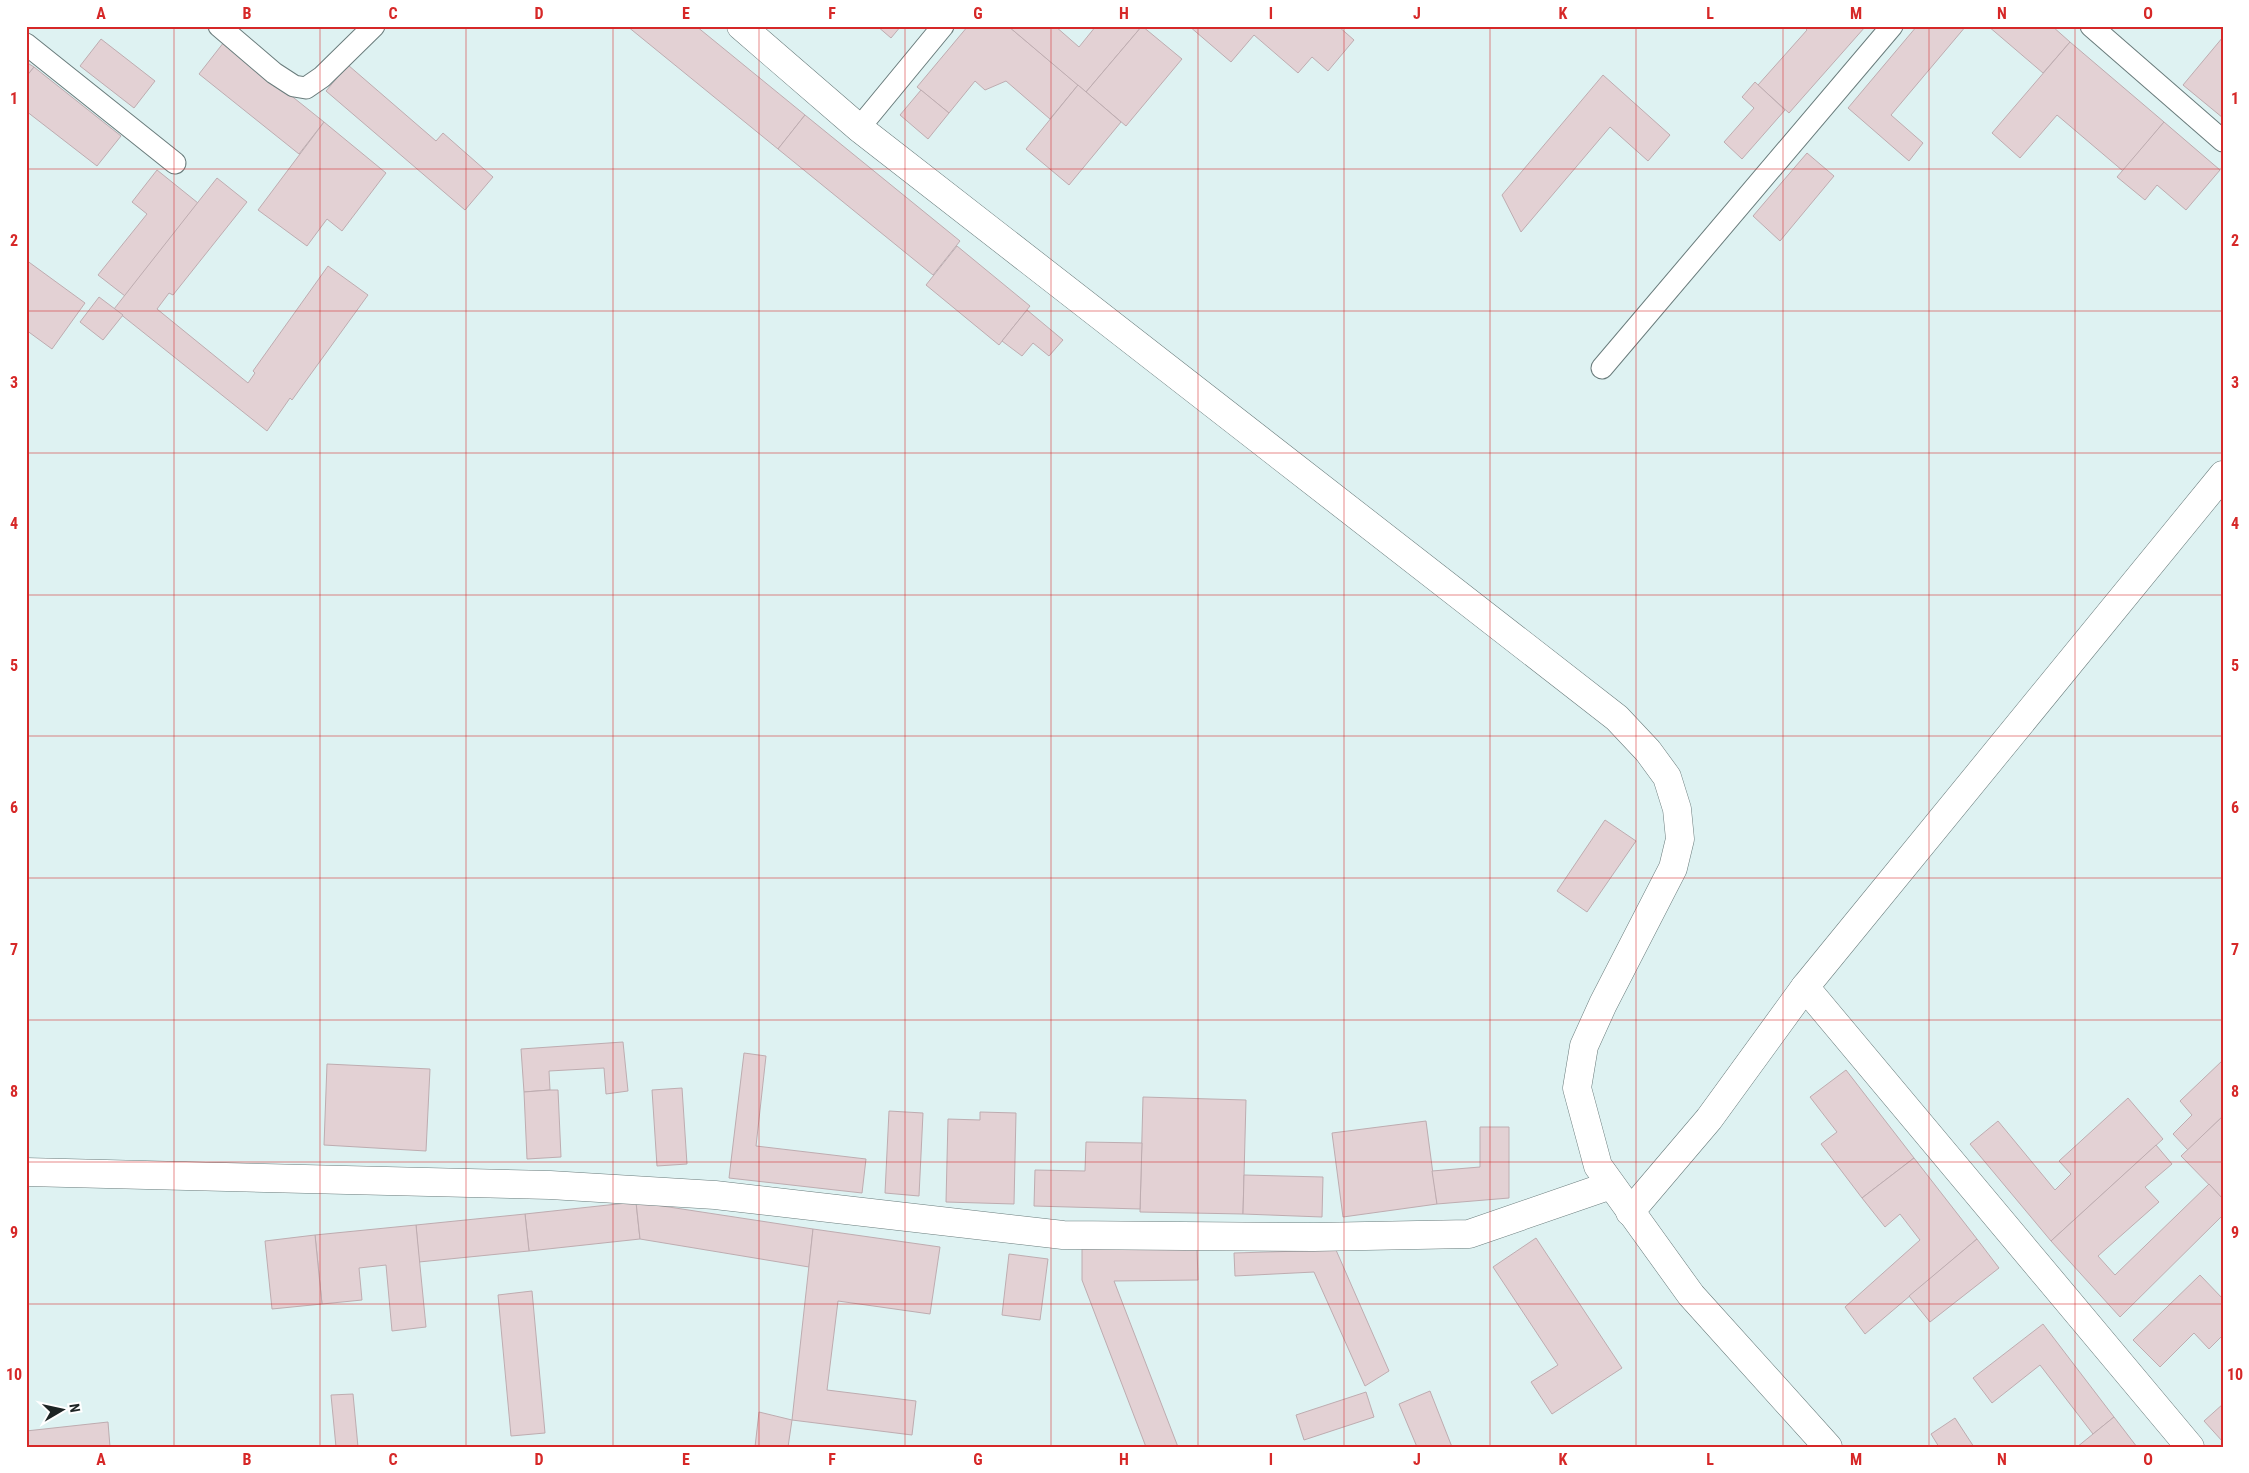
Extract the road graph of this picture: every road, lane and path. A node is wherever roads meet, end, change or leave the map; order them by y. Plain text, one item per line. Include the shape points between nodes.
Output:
1 (219, 26) edge
2 (374, 26) edge
3 (741, 26) edge
4 (943, 26) edge
5 (1892, 26) edge
6 (2091, 26) edge
7 (26, 44) edge
8 (859, 128) junction
9 (2223, 141) edge
10 (175, 163) dead end
11 (1602, 368) dead end
12 (2223, 474) edge
13 (1805, 987) junction
14 (26, 1172) edge
15 (1611, 1185) junction
16 (1630, 1212) junction
17 (1828, 1447) edge
18 (2190, 1447) edge

1 - 2 lane via 274,73 294,86 306,88 322,77
3 - 8 street
4 - 8 lane
5 - 11 lane
6 - 9 lane
7 - 10 lane
8 - 15 street via 1609,712 1648,751 1667,777 1677,809 1680,839 1672,868 1584,1046 1577,1088 1598,1166
12 - 13 street
13 - 16 street via 1709,1119
13 - 18 street
14 - 15 street via 550,1185 696,1194 1073,1235 1469,1234
15 - 16 street
16 - 17 street via 1691,1295

